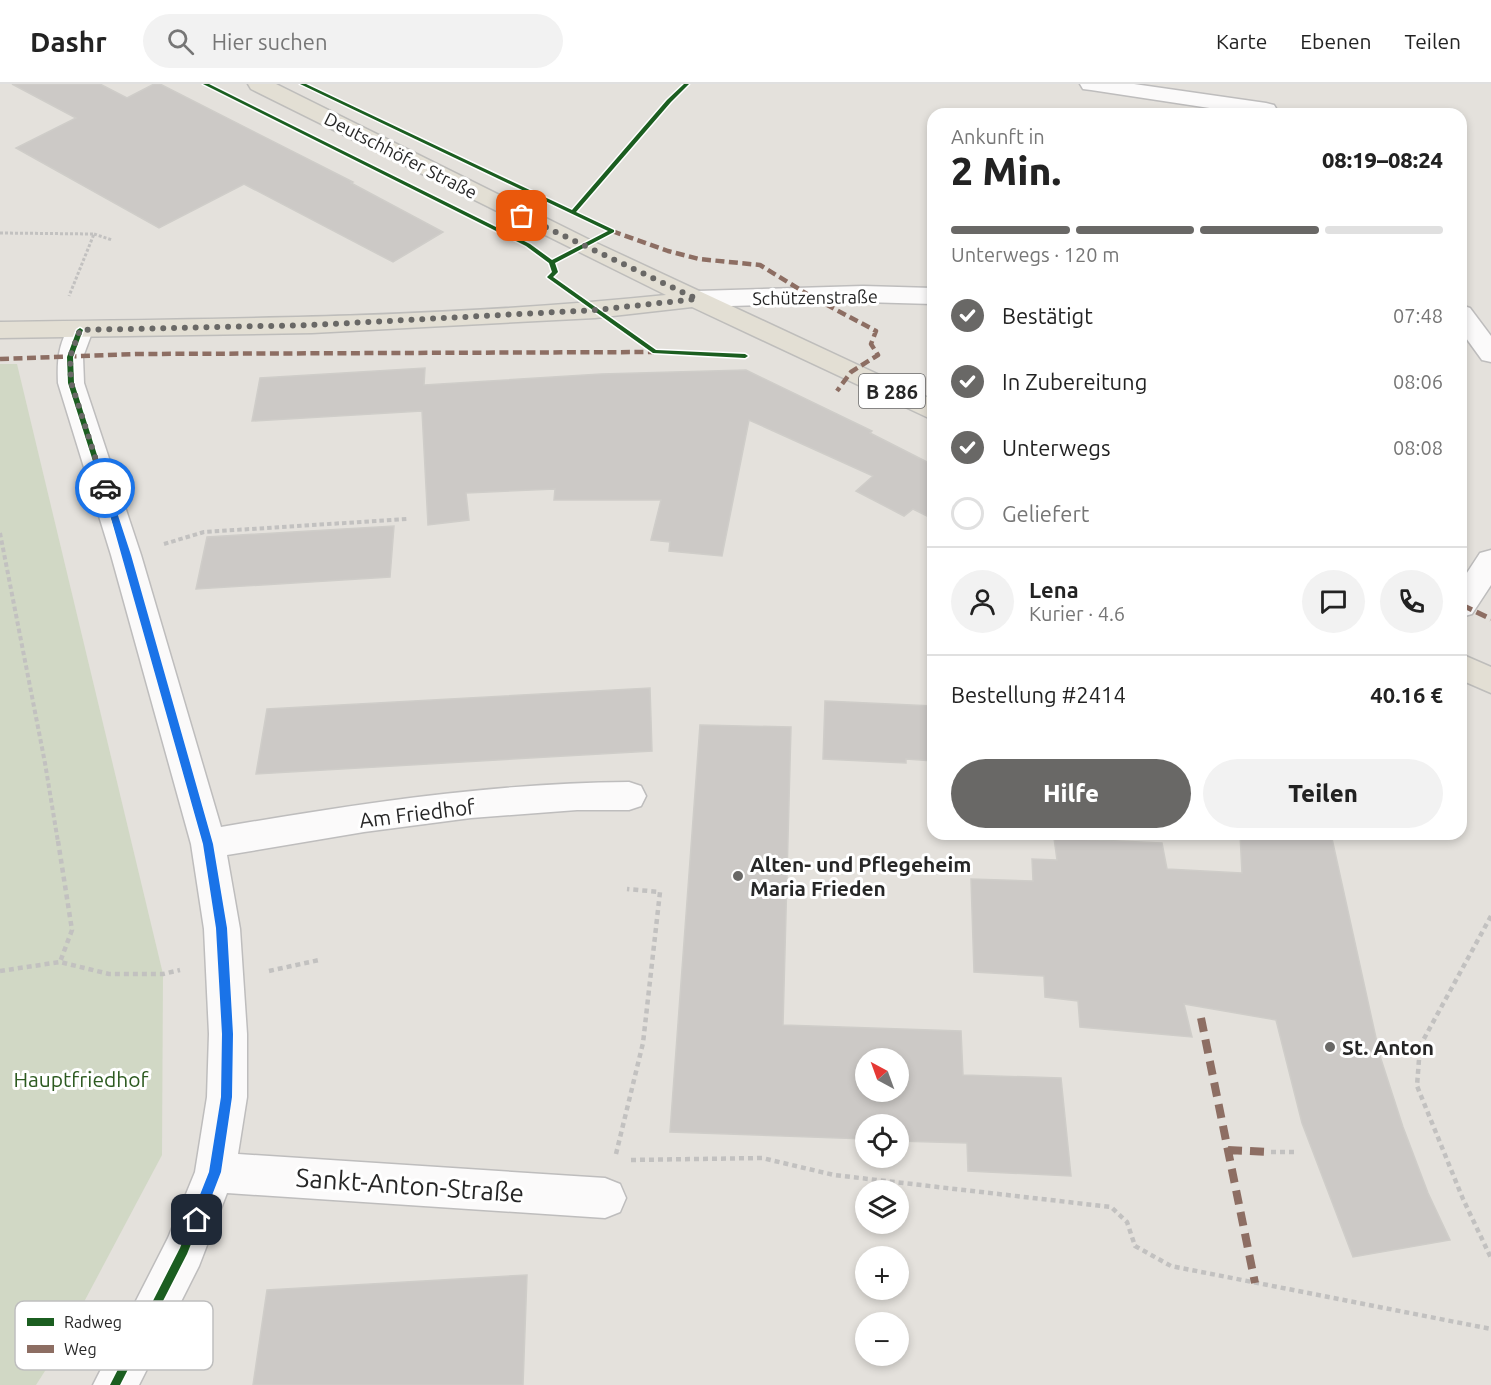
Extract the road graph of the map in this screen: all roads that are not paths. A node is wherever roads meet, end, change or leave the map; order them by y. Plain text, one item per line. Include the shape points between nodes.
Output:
1 (259, 84) edge
2 (1091, 84) edge
3 (1268, 105) edge
4 (927, 296) edge
5 (697, 299) junction
6 (1491, 310) edge
7 (1467, 311) edge
8 (1467, 320) edge
9 (0, 330) edge
10 (80, 330) junction
11 (1491, 354) edge
12 (927, 408) edge
13 (1491, 561) edge
14 (1467, 597) edge
15 (1467, 669) edge
16 (1491, 681) edge
17 (629, 796) dead end
18 (208, 844) junction
19 (215, 1172) junction
20 (605, 1198) dead end
21 (158, 1301) edge
22 (123, 1370) edge
23 (115, 1385) edge

1 - 5 main road, Deutschhöfer Straße
2 - 3 street
4 - 5 street, Schützenstraße
5 - 10 main road via 596,310 312,325
5 - 12 main road, Deutschhöfer Straße / B 286
6 - 7 street
8 - 11 street
9 - 10 main road
10 - 18 street via 70,357 71,382 126,555
13 - 14 street
15 - 16 main road
17 - 18 street, Am Friedhof via 519,800 388,815
18 - 19 street via 222,928 228,1034 226,1097
19 - 20 street, Sankt-Anton-Straße
19 - 21 street via 184,1251
22 - 23 street

